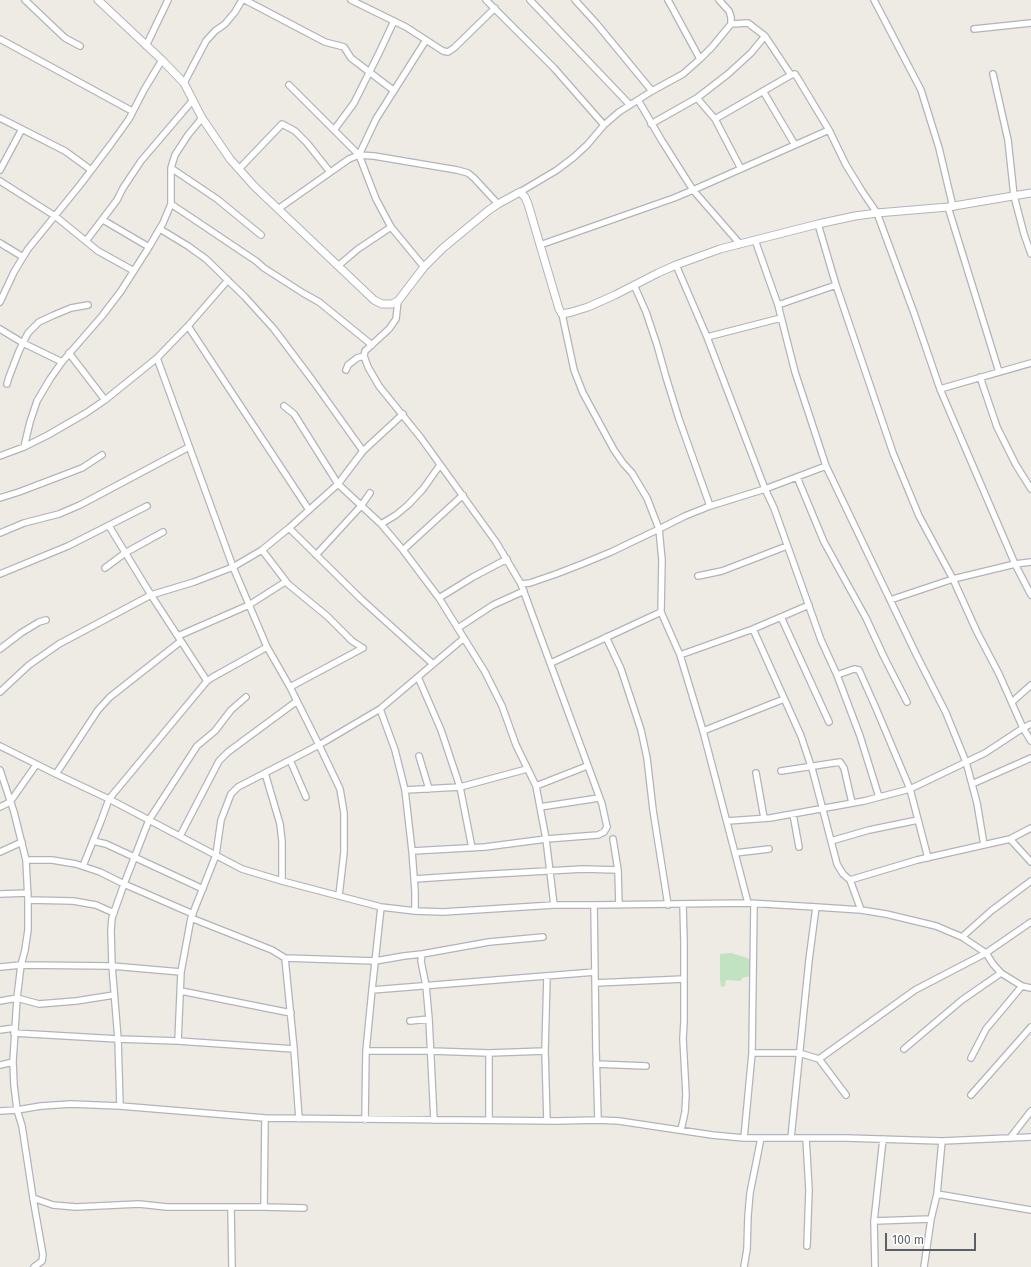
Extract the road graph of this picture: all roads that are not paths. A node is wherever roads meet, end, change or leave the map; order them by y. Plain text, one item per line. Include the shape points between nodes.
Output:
1 (25, 0) edge
2 (98, 0) edge
3 (168, 0) edge
4 (244, 0) edge
5 (351, 0) edge
6 (530, 0) edge
7 (575, 0) edge
8 (668, 0) edge
9 (719, 0) edge
10 (874, 0) edge
11 (492, 3) edge
12 (394, 21) junction
13 (1031, 23) edge
14 (731, 24) junction
15 (974, 29) dead end
16 (765, 36) junction
17 (0, 39) edge
18 (426, 40) junction
19 (80, 46) dead end
20 (146, 46) junction
21 (700, 59) junction
22 (162, 60) junction
23 (369, 72) junction
24 (994, 74) dead end
25 (791, 75) junction
26 (184, 83) junction
27 (289, 86) dead end
28 (393, 90) junction
29 (652, 91) junction
30 (763, 91) junction
31 (698, 98) junction
32 (193, 100) junction
33 (638, 100) junction
34 (630, 105) junction
35 (132, 111) junction
36 (0, 118) edge
37 (202, 118) junction
38 (715, 119) junction
39 (652, 124) junction
40 (604, 125) junction
41 (22, 130) junction
42 (334, 130) junction
43 (829, 130) junction
44 (795, 145) junction
45 (359, 155) junction
46 (171, 168) junction
47 (239, 169) junction
48 (741, 169) junction
49 (0, 170) edge
50 (91, 170) junction
51 (330, 172) junction
52 (0, 181) edge
53 (693, 190) junction
54 (520, 192) junction
55 (1031, 193) edge
56 (1014, 196) junction
57 (171, 204) junction
58 (498, 204) junction
59 (951, 207) junction
60 (278, 209) junction
61 (878, 213) junction
62 (55, 216) junction
63 (102, 220) junction
64 (818, 224) junction
65 (391, 227) junction
66 (160, 229) junction
67 (261, 235) dead end
68 (754, 240) junction
69 (86, 241) junction
70 (0, 244) edge
71 (740, 244) junction
72 (540, 245) junction
73 (149, 247) junction
74 (1031, 254) edge
75 (23, 257) junction
76 (676, 265) junction
77 (338, 266) junction
78 (424, 267) junction
79 (134, 271) junction
80 (228, 280) junction
81 (634, 285) junction
82 (836, 285) junction
83 (398, 301) junction
84 (0, 302) edge
85 (88, 305) dead end
86 (778, 305) junction
87 (562, 314) junction
88 (781, 318) junction
89 (188, 326) junction
90 (0, 329) edge
91 (707, 337) junction
92 (23, 343) junction
93 (372, 345) junction
94 (70, 353) junction
95 (364, 356) junction
96 (157, 358) junction
97 (62, 362) junction
98 (1031, 363) edge
99 (346, 370) dead end
100 (999, 372) junction
101 (980, 377) junction
102 (8, 384) dead end
103 (940, 389) junction
104 (105, 400) junction
105 (284, 406) dead end
106 (403, 414) junction
107 (189, 446) junction
108 (24, 447) junction
109 (363, 451) junction
110 (102, 455) dead end
111 (0, 456) edge
112 (440, 465) junction
113 (826, 466) junction
114 (796, 477) junction
115 (338, 484) junction
116 (765, 489) junction
117 (1031, 489) edge
118 (370, 493) dead end
119 (462, 495) junction
120 (0, 498) edge
121 (147, 506) dead end
122 (361, 506) junction
123 (710, 506) junction
124 (309, 510) junction
125 (381, 524) junction
126 (109, 526) junction
127 (289, 528) junction
128 (659, 529) junction
129 (163, 532) dead end
130 (0, 533) edge
131 (787, 546) junction
132 (262, 550) junction
133 (403, 550) junction
134 (125, 553) junction
135 (316, 555) junction
136 (507, 559) junction
137 (1031, 562) edge
138 (1015, 564) junction
139 (233, 567) junction
140 (105, 568) dead end
141 (0, 574) edge
142 (698, 576) dead end
143 (953, 579) junction
144 (285, 582) junction
145 (521, 584) junction
146 (524, 591) junction
147 (151, 595) junction
148 (1031, 595) edge
149 (439, 598) junction
150 (890, 600) junction
151 (249, 605) junction
152 (809, 605) junction
153 (661, 612) junction
154 (781, 617) junction
155 (46, 620) dead end
156 (458, 628) junction
157 (753, 629) junction
158 (606, 637) junction
159 (179, 638) junction
160 (464, 638) junction
161 (267, 646) junction
162 (0, 649) edge
163 (680, 655) junction
164 (551, 663) junction
165 (433, 664) junction
166 (837, 675) junction
167 (418, 678) junction
168 (207, 681) junction
169 (1031, 685) edge
170 (290, 687) junction
171 (0, 692) edge
172 (246, 697) dead end
173 (784, 699) junction
174 (297, 701) junction
175 (907, 702) dead end
176 (1012, 702) junction
177 (380, 709) junction
178 (829, 722) dead end
179 (1031, 724) edge
180 (1023, 728) junction
181 (703, 731) junction
182 (1031, 741) edge
183 (0, 746) edge
184 (320, 746) junction
185 (419, 756) dead end
186 (1031, 758) edge
187 (290, 760) junction
188 (966, 762) junction
189 (36, 765) junction
190 (588, 766) junction
191 (811, 766) junction
192 (527, 769) junction
193 (0, 770) edge
194 (781, 771) dead end
195 (264, 773) junction
196 (756, 773) dead end
197 (56, 774) junction
198 (972, 784) junction
199 (536, 786) junction
200 (460, 787) junction
201 (429, 789) junction
202 (910, 789) junction
203 (405, 790) junction
204 (306, 797) dead end
205 (879, 797) junction
206 (599, 798) junction
207 (108, 799) junction
208 (10, 802) junction
209 (852, 803) junction
210 (0, 807) edge
211 (540, 807) junction
212 (823, 808) junction
213 (793, 814) junction
214 (764, 818) junction
215 (149, 820) junction
216 (918, 820) junction
217 (727, 821) junction
218 (1031, 828) edge
219 (180, 836) junction
220 (546, 839) junction
221 (613, 839) dead end
222 (1010, 839) junction
223 (93, 840) junction
224 (831, 841) junction
225 (22, 842) junction
226 (984, 845) junction
227 (799, 847) dead end
228 (472, 848) junction
229 (769, 849) dead end
230 (412, 850) junction
231 (0, 852) edge
232 (735, 853) junction
233 (216, 856) junction
234 (134, 857) junction
235 (928, 858) junction
236 (26, 860) junction
237 (1031, 862) edge
238 (83, 866) junction
239 (618, 870) junction
240 (550, 872) junction
241 (414, 879) junction
242 (850, 880) junction
243 (282, 881) junction
244 (1031, 881) edge
245 (124, 884) junction
246 (203, 888) junction
247 (28, 893) junction
248 (0, 894) edge
249 (339, 896) junction
250 (28, 900) junction
251 (751, 904) junction
252 (554, 905) junction
253 (594, 905) junction
254 (619, 905) junction
255 (668, 905) junction
256 (683, 905) junction
257 (381, 907) junction
258 (816, 907) junction
259 (861, 910) junction
260 (414, 911) junction
261 (114, 913) junction
262 (192, 916) junction
263 (1031, 922) edge
264 (543, 937) dead end
265 (962, 937) junction
266 (986, 953) junction
267 (422, 954) junction
268 (285, 958) junction
269 (375, 961) junction
270 (21, 965) junction
271 (112, 966) junction
272 (0, 967) edge
273 (181, 972) junction
274 (595, 972) junction
275 (1001, 974) junction
276 (547, 976) junction
277 (684, 979) junction
278 (595, 983) junction
279 (426, 986) junction
280 (1022, 986) junction
281 (1031, 988) edge
282 (372, 990) junction
283 (181, 991) junction
284 (114, 995) junction
285 (17, 998) junction
286 (0, 1001) edge
287 (291, 1014) junction
288 (429, 1020) junction
289 (410, 1021) dead end
290 (1031, 1027) edge
291 (0, 1030) edge
292 (14, 1030) junction
293 (118, 1040) junction
294 (178, 1041) junction
295 (294, 1049) junction
296 (904, 1049) dead end
297 (366, 1051) junction
298 (431, 1051) junction
299 (544, 1051) junction
300 (488, 1053) junction
301 (752, 1053) junction
302 (799, 1053) junction
303 (971, 1058) dead end
304 (820, 1060) junction
305 (13, 1062) junction
306 (0, 1064) edge
307 (596, 1064) junction
308 (646, 1066) dead end
309 (846, 1095) dead end
310 (971, 1095) dead end
311 (120, 1106) junction
312 (17, 1110) junction
313 (0, 1111) edge
314 (1031, 1111) edge
315 (265, 1118) junction
316 (299, 1119) junction
317 (365, 1120) junction
318 (434, 1120) junction
319 (489, 1120) junction
320 (598, 1120) junction
321 (547, 1121) junction
322 (681, 1130) junction
323 (1031, 1137) edge
324 (744, 1138) junction
325 (761, 1138) junction
326 (792, 1138) junction
327 (806, 1138) junction
328 (1010, 1138) junction
329 (882, 1139) junction
330 (942, 1140) junction
331 (937, 1194) junction
332 (33, 1198) junction
333 (264, 1207) junction
334 (231, 1208) junction
335 (304, 1208) dead end
336 (1031, 1210) edge
337 (931, 1219) junction
338 (874, 1221) junction
339 (807, 1246) dead end
340 (34, 1267) edge
341 (232, 1267) edge
342 (744, 1267) edge
343 (875, 1267) edge
344 (924, 1267) edge

1 - 19 street via 65,38
2 - 20 street
3 - 20 street
4 - 23 street via 325,42 344,47 351,58
4 - 26 street via 225,24 206,41
5 - 12 street
6 - 34 street
7 - 29 street
8 - 21 street
9 - 14 street via 729,11
10 - 59 street via 922,90 940,148
11 - 18 street via 448,52
11 - 40 street
12 - 18 street
12 - 23 street
13 - 15 street
14 - 16 street via 748,23
14 - 21 street
16 - 25 street
16 - 31 street via 751,53
17 - 35 street
18 - 28 street
20 - 22 street
21 - 29 street via 683,74
22 - 26 street
22 - 35 street
23 - 28 street
23 - 42 street via 354,103
24 - 56 street via 1008,140
25 - 30 street
25 - 43 street via 795,74
26 - 32 street
27 - 42 street
28 - 45 street
29 - 33 street
30 - 38 street
30 - 44 street
31 - 38 street
31 - 39 street
32 - 37 street
32 - 63 street via 141,161
33 - 34 street
33 - 39 street
34 - 40 street
35 - 50 street
36 - 41 street
37 - 46 street via 175,155
37 - 47 street
38 - 48 street
39 - 53 street
40 - 54 street via 574,157
41 - 49 street
41 - 50 street via 65,151
42 - 45 street
43 - 44 street
43 - 61 street via 846,165
44 - 48 street
45 - 51 street
45 - 58 street via 468,173
45 - 65 street via 376,199
46 - 57 street
46 - 67 street via 217,199
47 - 51 street via 282,124 295,131
47 - 60 street
48 - 53 street
50 - 62 street
51 - 60 street
52 - 62 street
53 - 71 street
53 - 72 street
54 - 58 street
54 - 72 street via 528,204
55 - 56 street
56 - 59 street
56 - 74 street
57 - 66 street
57 - 93 street via 264,268 319,302
58 - 78 street via 443,248
59 - 61 street
59 - 100 street
60 - 77 street
61 - 64 street
61 - 103 street
62 - 69 street
62 - 75 street
63 - 69 street
63 - 73 street
64 - 68 street
64 - 82 street
65 - 77 street
65 - 78 street
66 - 73 street
66 - 80 street via 206,259
68 - 71 street
68 - 86 street
69 - 79 street via 98,251
70 - 75 street
71 - 76 street
72 - 87 street via 558,309
73 - 79 street
75 - 84 street
76 - 81 street
76 - 91 street
77 - 83 street via 379,303 384,305
78 - 83 street
79 - 94 street via 102,316
80 - 89 street
80 - 109 street via 274,329
81 - 87 street via 588,307
81 - 123 street via 646,312 679,419
82 - 86 street
82 - 143 street via 893,453 919,516
83 - 93 street via 396,319
85 - 92 street via 71,308 39,322 28,333
86 - 88 street
87 - 128 street via 574,370 583,393 614,450 647,498
88 - 91 street
88 - 113 street via 801,394
89 - 96 street
89 - 124 street
90 - 92 street
91 - 116 street
92 - 97 street
92 - 102 street
93 - 95 street via 365,351
94 - 97 street
94 - 104 street
95 - 99 street via 348,365
95 - 106 street via 379,386
96 - 104 street
96 - 107 street
97 - 108 street via 37,401
98 - 100 street
100 - 101 street
101 - 103 street
101 - 117 street via 997,427
103 - 138 street
104 - 108 street
105 - 115 street via 294,414
106 - 109 street
106 - 112 street
107 - 130 street via 80,505
107 - 139 street
108 - 111 street
109 - 115 street
110 - 120 street via 82,468
112 - 119 street
112 - 125 street via 423,489 408,504
113 - 114 street
113 - 150 street
114 - 116 street
114 - 175 street via 824,542 866,618
115 - 122 street
115 - 124 street
116 - 123 street
116 - 131 street
118 - 122 street
119 - 133 street
119 - 136 street
121 - 126 street
122 - 125 street
122 - 135 street
123 - 128 street
124 - 127 street
125 - 133 street
126 - 134 street
126 - 141 street
127 - 132 street
127 - 135 street
128 - 145 street via 582,564
128 - 153 street via 662,560
129 - 134 street
131 - 142 street via 722,571
131 - 152 street
132 - 139 street
132 - 144 street
133 - 149 street
134 - 140 street
134 - 147 street
135 - 165 street
136 - 145 street
136 - 149 street
137 - 138 street
138 - 143 street
138 - 148 street
139 - 147 street
139 - 151 street
143 - 150 street
143 - 176 street
144 - 151 street
144 - 170 street via 363,648
145 - 146 street
146 - 156 street via 493,605
146 - 164 street
147 - 159 street
147 - 171 street via 59,644 29,665
149 - 156 street
150 - 188 street via 946,713
151 - 159 street
151 - 161 street
152 - 154 street
152 - 166 street
153 - 158 street
153 - 163 street
154 - 157 street
154 - 178 street
155 - 162 street via 21,633
156 - 160 street
157 - 163 street
157 - 173 street
158 - 164 street
158 - 255 street via 621,669 641,730
159 - 168 street
159 - 197 street via 98,710
160 - 165 street
160 - 192 street via 502,706
161 - 168 street
161 - 170 street
163 - 181 street
164 - 190 street
165 - 167 street
166 - 202 street via 854,669 859,670
166 - 205 street
167 - 177 street
167 - 200 street
168 - 207 street
169 - 176 street
170 - 174 street
172 - 215 street via 231,710 215,731 197,746
173 - 181 street
173 - 191 street
174 - 184 street
174 - 219 street via 219,761
176 - 180 street
177 - 184 street
177 - 203 street via 395,750
179 - 180 street
180 - 182 street
180 - 188 street via 985,753
181 - 217 street
183 - 189 street
184 - 187 street
184 - 249 street via 340,789 344,813 344,852
185 - 201 street
186 - 198 street
187 - 195 street
187 - 204 street
188 - 198 street
188 - 202 street
189 - 197 street
189 - 208 street
190 - 199 street
190 - 206 street
191 - 194 street
191 - 209 street via 840,762 844,768
191 - 212 street
192 - 199 street
192 - 200 street
193 - 208 street
195 - 233 street via 238,787 231,794 221,820
195 - 243 street via 280,824
196 - 214 street
197 - 207 street
198 - 226 street
199 - 211 street
200 - 201 street
200 - 228 street
201 - 203 street
202 - 205 street
202 - 216 street
203 - 230 street
205 - 209 street
206 - 211 street
206 - 220 street via 607,827 604,832 598,835
207 - 215 street
207 - 223 street
208 - 210 street
208 - 225 street
209 - 212 street
211 - 220 street
212 - 213 street
212 - 224 street
213 - 214 street
213 - 227 street
214 - 217 street
215 - 219 street
215 - 234 street
216 - 224 street
216 - 235 street
217 - 232 street
218 - 222 street
219 - 233 street
220 - 228 street
220 - 240 street
221 - 239 street
222 - 226 street
222 - 237 street
223 - 234 street
223 - 238 street
224 - 242 street via 837,864
225 - 231 street
225 - 236 street
226 - 235 street
228 - 230 street
229 - 232 street
230 - 241 street
232 - 251 street
233 - 243 street via 242,869
233 - 246 street
234 - 245 street
234 - 246 street
235 - 242 street
236 - 238 street via 52,860
236 - 247 street
238 - 245 street
239 - 240 street via 583,869
239 - 254 street
240 - 241 street
240 - 252 street
241 - 260 street
242 - 259 street
243 - 249 street
244 - 265 street
245 - 261 street
245 - 262 street
246 - 262 street
247 - 248 street
247 - 250 street
249 - 257 street
250 - 261 street via 73,901 96,905
250 - 270 street via 28,930
251 - 256 street
251 - 258 street
251 - 301 street
252 - 253 street
252 - 260 street via 443,912
253 - 254 street
253 - 274 street
254 - 255 street
255 - 256 street
256 - 277 street
257 - 260 street
257 - 269 street
258 - 259 street
258 - 302 street
259 - 265 street via 936,926
261 - 271 street via 111,930
262 - 268 street
262 - 273 street
263 - 266 street
264 - 267 street via 489,942
265 - 266 street
266 - 275 street
266 - 304 street via 907,995
267 - 269 street
267 - 279 street
268 - 269 street
268 - 287 street
269 - 282 street
270 - 271 street
270 - 272 street
270 - 285 street
271 - 273 street
271 - 284 street
273 - 283 street
274 - 276 street
274 - 278 street
275 - 280 street
275 - 296 street via 962,1000
276 - 279 street
276 - 299 street
277 - 278 street
277 - 322 street via 683,1039 686,1094
278 - 307 street
279 - 282 street
279 - 288 street
280 - 281 street
280 - 303 street via 986,1029
282 - 297 street
283 - 287 street
283 - 294 street
284 - 285 street via 39,1004
284 - 293 street
285 - 286 street
285 - 292 street
287 - 295 street
288 - 289 street
288 - 298 street
290 - 310 street
291 - 292 street
292 - 293 street
292 - 305 street
293 - 294 street
293 - 311 street
294 - 295 street
295 - 316 street
297 - 298 street
297 - 317 street
298 - 300 street
298 - 318 street
299 - 300 street
299 - 321 street
300 - 319 street
301 - 302 street
301 - 324 street
302 - 304 street
302 - 326 street
304 - 309 street
305 - 306 street
305 - 312 street
307 - 308 street
307 - 320 street
311 - 312 street via 71,1104
311 - 315 street
312 - 313 street
312 - 332 street via 22,1126
314 - 328 street
315 - 316 street
315 - 333 street
316 - 317 street
317 - 318 street
318 - 319 street
319 - 321 street
320 - 321 street
320 - 322 street
322 - 324 street via 712,1136
323 - 328 street
324 - 325 street
325 - 326 street
325 - 342 street via 750,1193
326 - 327 street
327 - 329 street
327 - 339 street via 809,1190
328 - 330 street
329 - 330 street
329 - 338 street
330 - 331 street
331 - 336 street
331 - 337 street
332 - 334 street via 53,1205 76,1207 139,1204
332 - 340 street via 43,1255 42,1261
333 - 334 street
333 - 335 street
334 - 341 street
337 - 338 street
337 - 344 street
338 - 343 street

